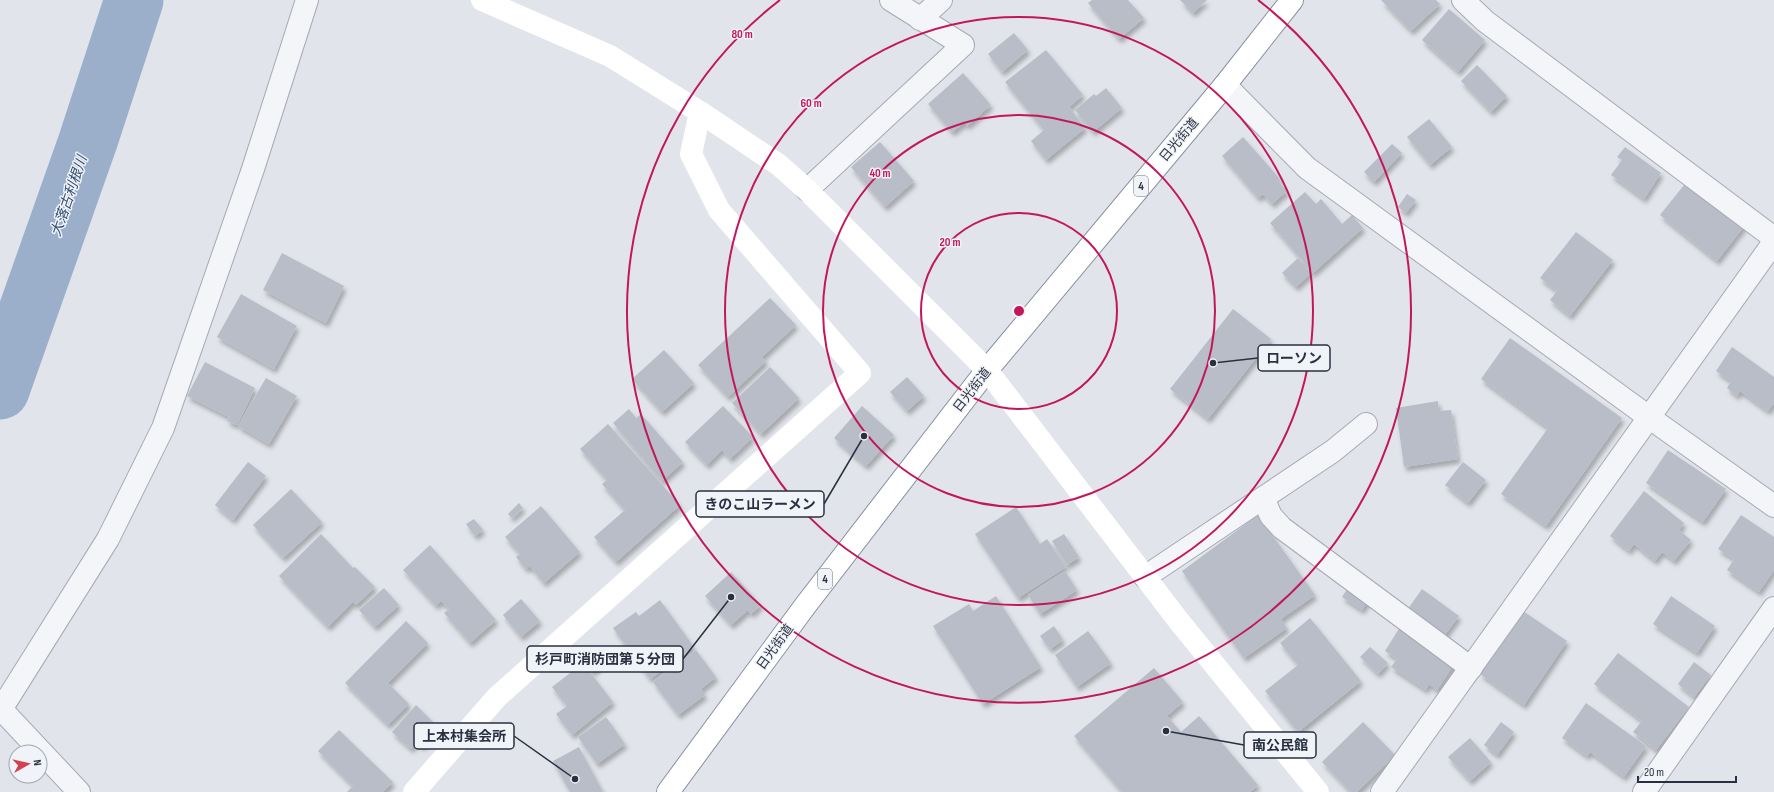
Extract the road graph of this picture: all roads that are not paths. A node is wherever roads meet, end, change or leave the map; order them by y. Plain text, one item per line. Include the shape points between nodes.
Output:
1 (307, 0) edge
2 (482, 0) edge
3 (891, 0) edge
4 (940, 0) edge
5 (1292, 0) edge
6 (1463, 0) edge
7 (920, 19) junction
8 (1225, 85) junction
9 (700, 112) junction
10 (807, 190) junction
11 (1774, 238) edge
12 (1774, 242) edge
13 (987, 370) junction
14 (1650, 418) junction
15 (1366, 424) dead end
16 (1263, 498) junction
17 (1774, 506) edge
18 (1145, 577) junction
19 (1774, 608) edge
20 (1471, 668) junction
21 (1, 710) edge
22 (79, 792) edge
23 (414, 792) edge
24 (668, 792) edge
25 (1318, 792) edge
26 (1382, 792) edge
27 (1644, 792) edge

1 - 21 street via 253,169 163,428 108,539
2 - 9 main road via 610,56
3 - 7 street
4 - 7 street
5 - 8 main road, 日光街道 / 4
6 - 11 street via 1485,21
7 - 10 street via 963,45
8 - 13 main road, 日光街道 / 4
8 - 14 street via 1307,168
9 - 10 main road via 779,165
9 - 23 main road via 691,154 719,210 860,373 497,697
10 - 13 main road
12 - 14 street
13 - 18 main road
13 - 24 main road, 日光街道 / 4 via 805,606
14 - 17 street
14 - 20 street
15 - 16 street via 1333,451
16 - 18 street
16 - 20 street via 1271,516 1282,528
18 - 25 main road
19 - 27 street
20 - 26 street
21 - 22 street

